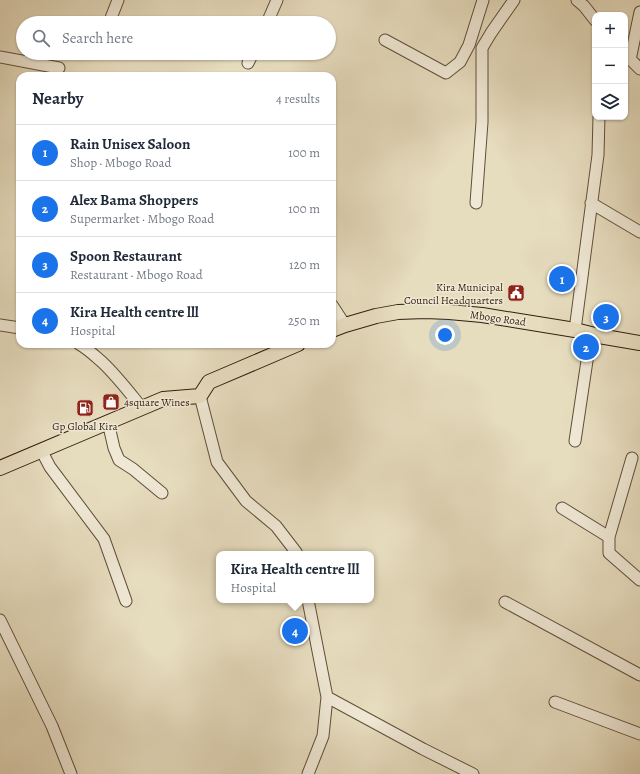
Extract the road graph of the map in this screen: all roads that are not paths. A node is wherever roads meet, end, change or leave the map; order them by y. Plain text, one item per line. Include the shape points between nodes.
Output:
1 (118, 0) edge
2 (277, 0) edge
3 (483, 0) edge
4 (514, 0) edge
5 (577, 0) edge
6 (640, 12) edge
7 (112, 16) edge
8 (270, 16) edge
9 (592, 16) edge
10 (385, 40) dead end
11 (0, 57) edge
12 (628, 57) edge
13 (16, 60) edge
14 (16, 60) edge
15 (59, 68) dead end
16 (640, 69) edge
17 (599, 120) edge
18 (476, 203) dead end
19 (591, 203) junction
20 (640, 232) edge
21 (0, 325) edge
22 (16, 327) edge
23 (338, 328) edge
24 (575, 330) junction
25 (591, 334) junction
26 (640, 343) edge
27 (85, 348) edge
28 (289, 348) edge
29 (200, 396) junction
30 (142, 408) junction
31 (108, 422) junction
32 (575, 441) dead end
33 (41, 450) junction
34 (632, 458) dead end
35 (0, 468) edge
36 (162, 493) dead end
37 (562, 508) dead end
38 (609, 537) junction
39 (295, 551) edge
40 (640, 580) edge
41 (126, 601) dead end
42 (505, 602) dead end
43 (309, 603) edge
44 (0, 620) edge
45 (640, 675) edge
46 (328, 697) junction
47 (555, 702) dead end
48 (640, 734) edge
49 (71, 774) edge
50 (308, 774) edge
51 (473, 774) edge

1 - 7 street
2 - 8 street
3 - 10 street via 469,45 460,62 446,73
4 - 18 street via 482,48 482,122
5 - 9 street
6 - 12 street
11 - 13 street
12 - 16 street
14 - 15 street
17 - 19 street via 598,155
19 - 20 street
19 - 24 street
21 - 22 street
23 - 24 main road, Mbogo Road via 376,316 425,311 482,315
24 - 25 main road, Mbogo Road
25 - 26 main road, Mbogo Road
25 - 32 street
27 - 30 street via 123,383
28 - 29 main road via 209,382
29 - 30 main road via 163,399
29 - 39 street via 217,462 246,501 276,526
30 - 31 main road
31 - 33 main road
31 - 36 street via 119,460
33 - 35 main road
33 - 41 street via 104,538
34 - 38 street
37 - 38 street
38 - 40 street via 609,553
42 - 45 street
43 - 46 street
44 - 49 street via 52,726
46 - 50 street via 323,736
46 - 51 street
47 - 48 street

